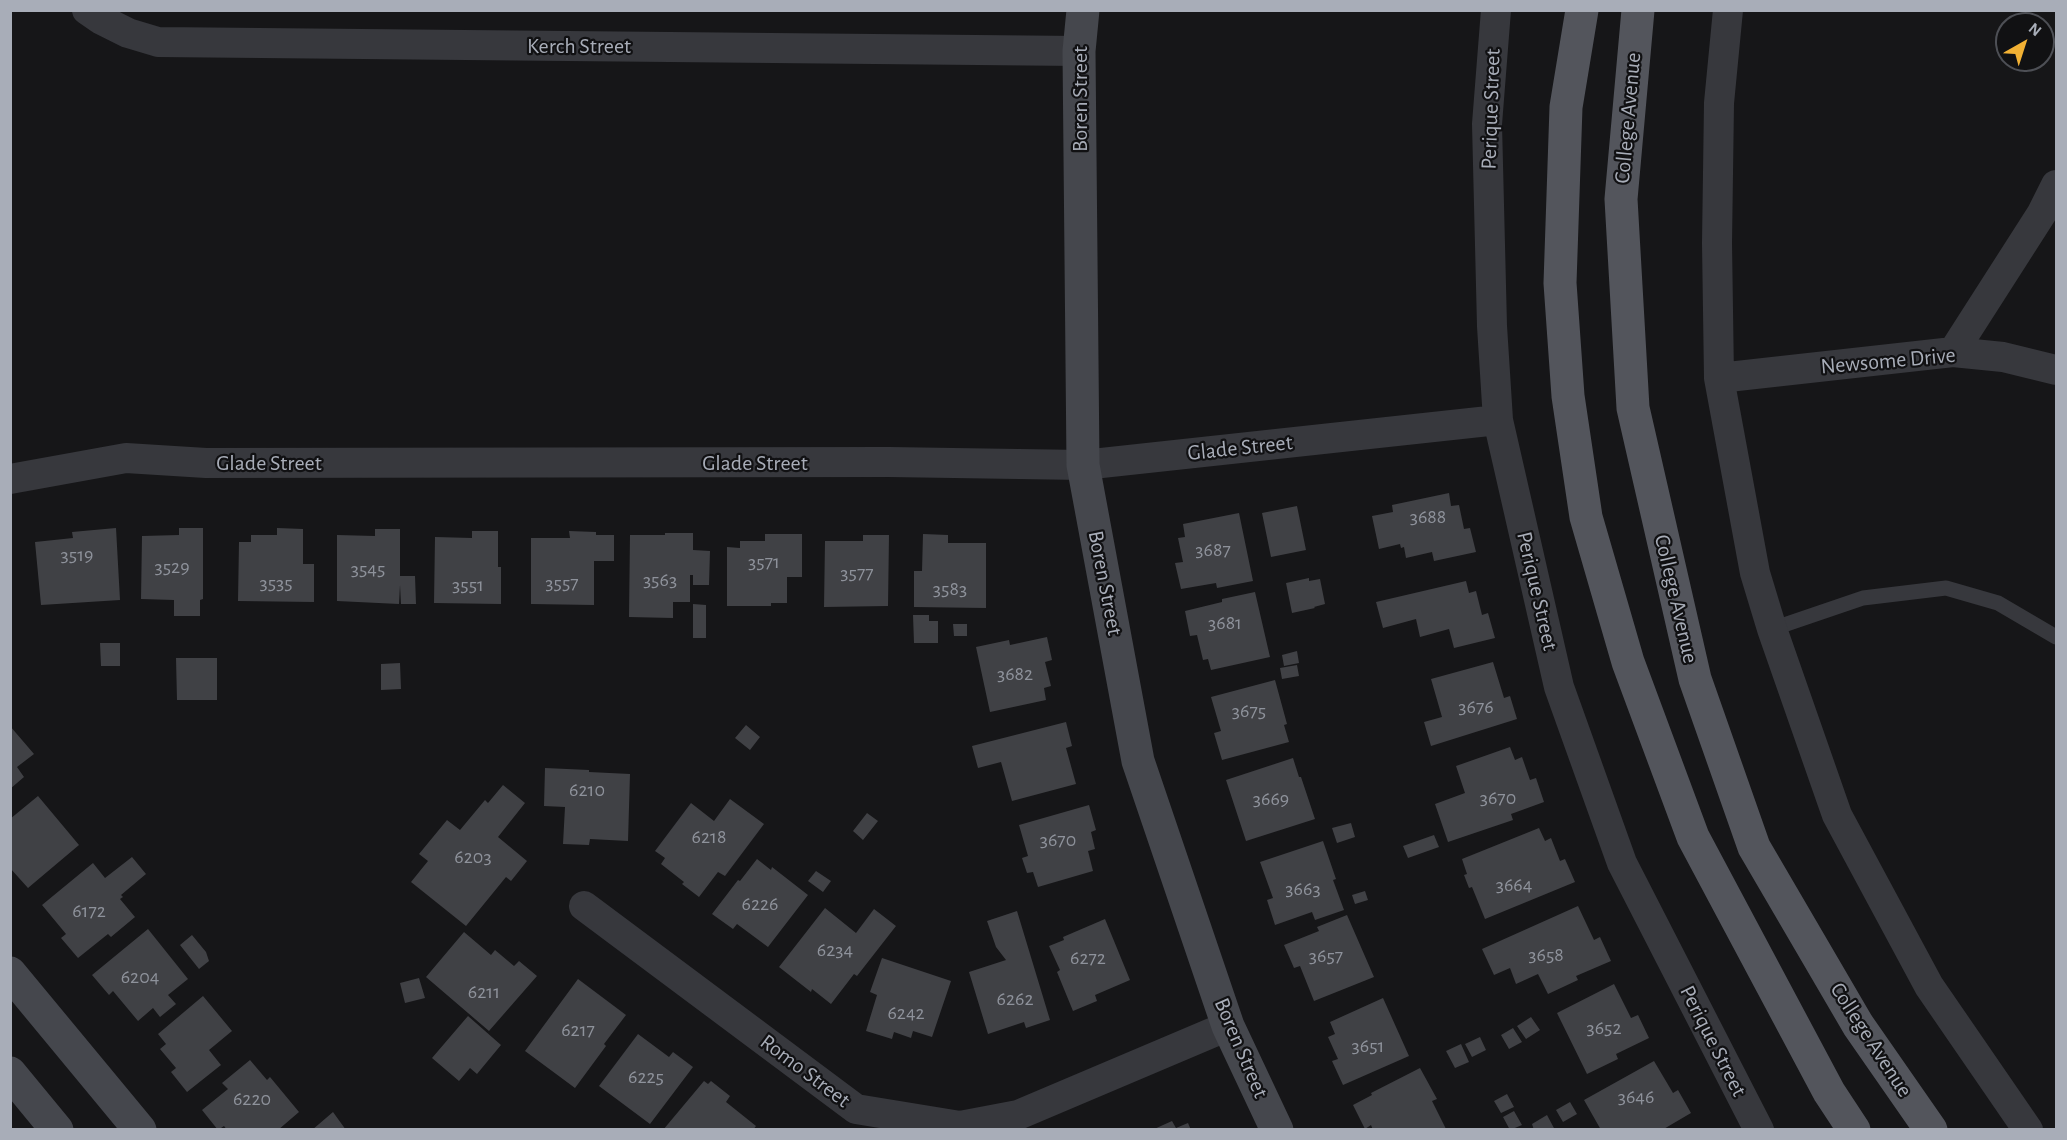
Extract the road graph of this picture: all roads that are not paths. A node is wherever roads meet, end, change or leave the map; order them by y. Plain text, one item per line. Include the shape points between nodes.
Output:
1 (87, 10) edge
2 (1083, 10) edge
3 (1496, 10) edge
4 (1582, 10) edge
5 (1638, 10) edge
6 (1728, 10) edge
7 (1079, 51) junction
8 (2056, 185) edge
9 (1953, 352) junction
10 (2056, 370) edge
11 (1719, 378) junction
12 (1498, 420) junction
13 (1083, 465) junction
14 (10, 479) edge
15 (1772, 629) junction
16 (2056, 637) edge
17 (584, 906) dead end
18 (10, 974) edge
19 (1228, 1026) junction
20 (10, 1073) edge
21 (57, 1130) edge
22 (140, 1130) edge
23 (1276, 1130) edge
24 (1759, 1130) edge
25 (1854, 1130) edge
26 (1931, 1130) edge
27 (2028, 1130) edge

1 - 7 street, Kerch Street via 128,33 158,42
2 - 7 street, Boren Street
3 - 12 street, Perique Street via 1487,124
4 - 25 main road via 1566,107 1560,284 1568,396 1586,517 1628,662 1693,837 1829,1092
5 - 26 main road, College Avenue via 1621,200 1633,408 1695,679 1754,847 1858,1025
6 - 11 street via 1719,103
7 - 13 street, Boren Street
8 - 9 street
9 - 10 street, Newsome Drive via 2003,357
9 - 11 street, Newsome Drive
11 - 15 street via 1755,573
12 - 13 street, Glade Street
12 - 24 street, Perique Street via 1559,687 1622,863
13 - 14 street, Glade Street via 206,463 126,458
13 - 19 street, Boren Street via 1138,761
15 - 16 lane via 1863,598 1946,588 1998,603
15 - 27 street via 1837,815 1929,986
17 - 19 street, Romo Street via 856,1109 960,1126 1018,1115
18 - 22 street
19 - 23 street, Boren Street
20 - 21 street

